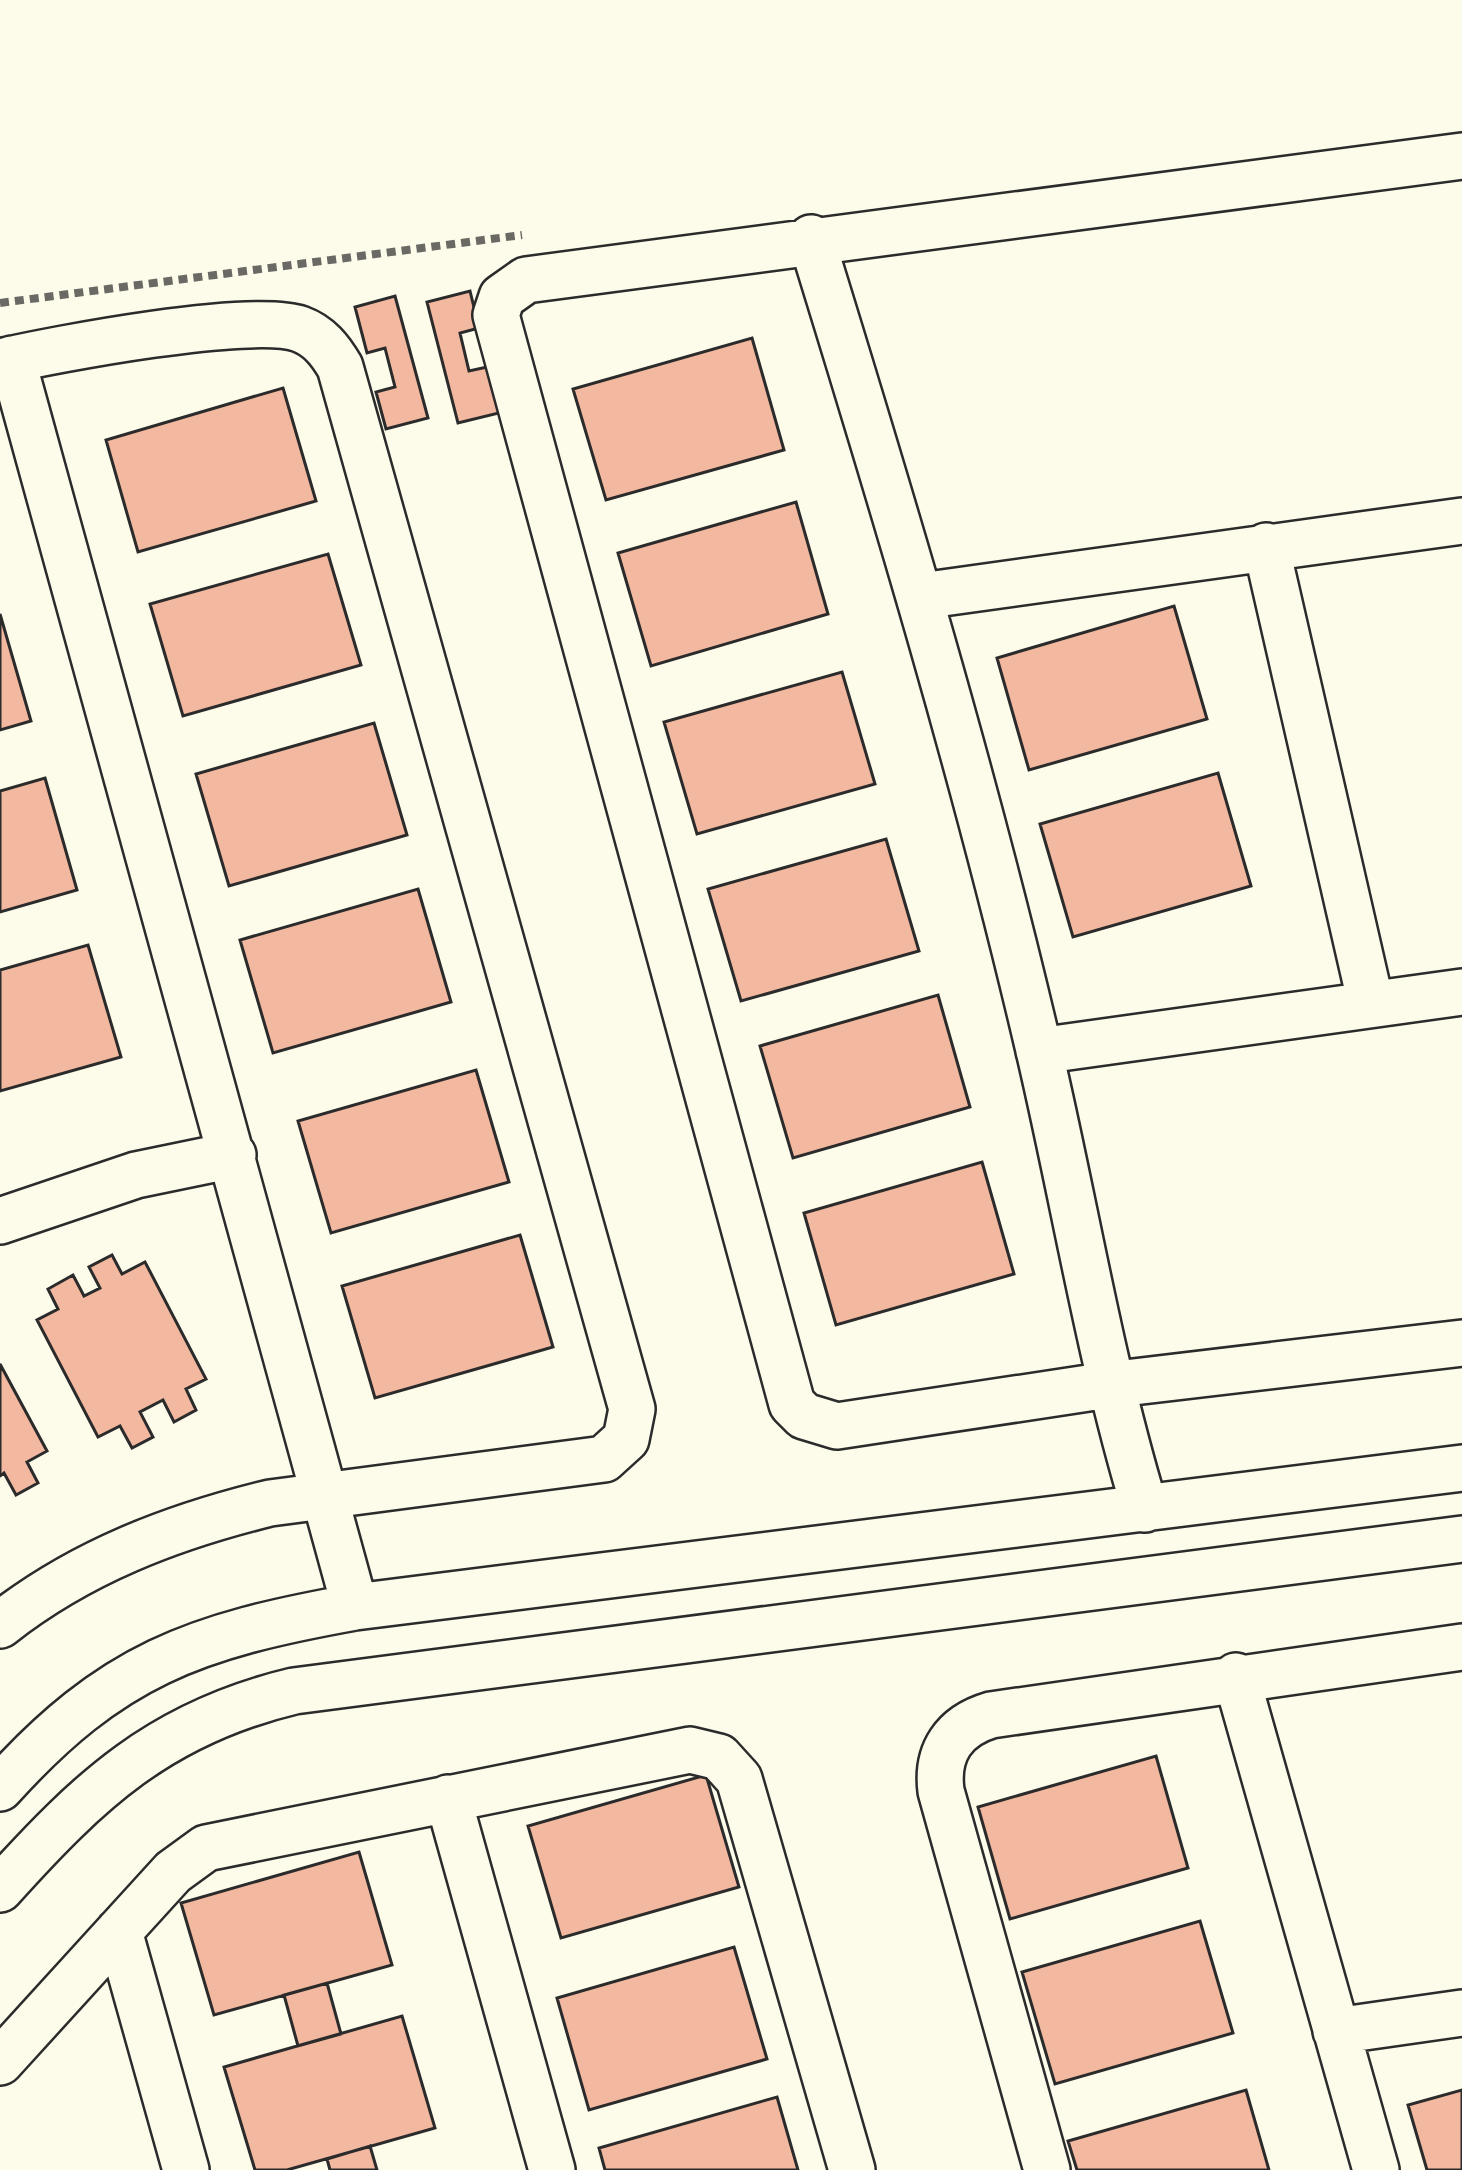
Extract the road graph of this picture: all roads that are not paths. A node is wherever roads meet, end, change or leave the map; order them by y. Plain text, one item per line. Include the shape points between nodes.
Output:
1 (1462, 156) edge
2 (811, 238) junction
3 (6, 361) edge
4 (1462, 521) edge
5 (1266, 546) junction
6 (921, 596) junction
7 (1462, 992) edge
8 (1371, 1004) junction
9 (1039, 1051) junction
10 (232, 1155) junction
11 (0, 1222) edge
12 (1462, 1343) edge
13 (1108, 1385) junction
14 (1462, 1468) edge
15 (325, 1496) junction
16 (1145, 1509) junction
17 (1462, 1539) edge
18 (355, 1607) junction
19 (0, 1625) edge
20 (1462, 1647) edge
21 (1236, 1676) junction
22 (0, 1788) edge
23 (448, 1798) junction
24 (0, 1889) edge
25 (119, 1930) junction
26 (1462, 2013) edge
27 (1336, 2031) junction
28 (0, 2062) edge
29 (186, 2170) edge
30 (552, 2170) edge
31 (852, 2170) edge
32 (1047, 2170) edge
33 (1376, 2170) edge

1 - 2 street
2 - 6 street
2 - 13 street via 526,280 502,296 497,326 792,1404 837,1426
3 - 10 street
3 - 15 street via 138,338 284,326 318,339 340,367 632,1409 626,1439 604,1459
4 - 5 street
5 - 6 street
5 - 8 street
6 - 9 street
7 - 8 street
8 - 9 street
9 - 13 street
10 - 11 street via 136,1174
10 - 15 street
12 - 13 street
13 - 16 street
14 - 16 street
15 - 18 street
15 - 19 street via 164,1533 64,1581
16 - 18 street
17 - 24 street via 273,1696 212,1716 133,1759
18 - 22 street via 250,1626 143,1667 53,1730
20 - 21 street
21 - 27 street
21 - 32 street via 991,1715 964,1726 945,1748 940,1790
23 - 25 street via 206,1848
23 - 30 street
23 - 31 street via 690,1750 730,1767 740,1779
25 - 28 street
25 - 29 street
26 - 27 street
27 - 33 street

